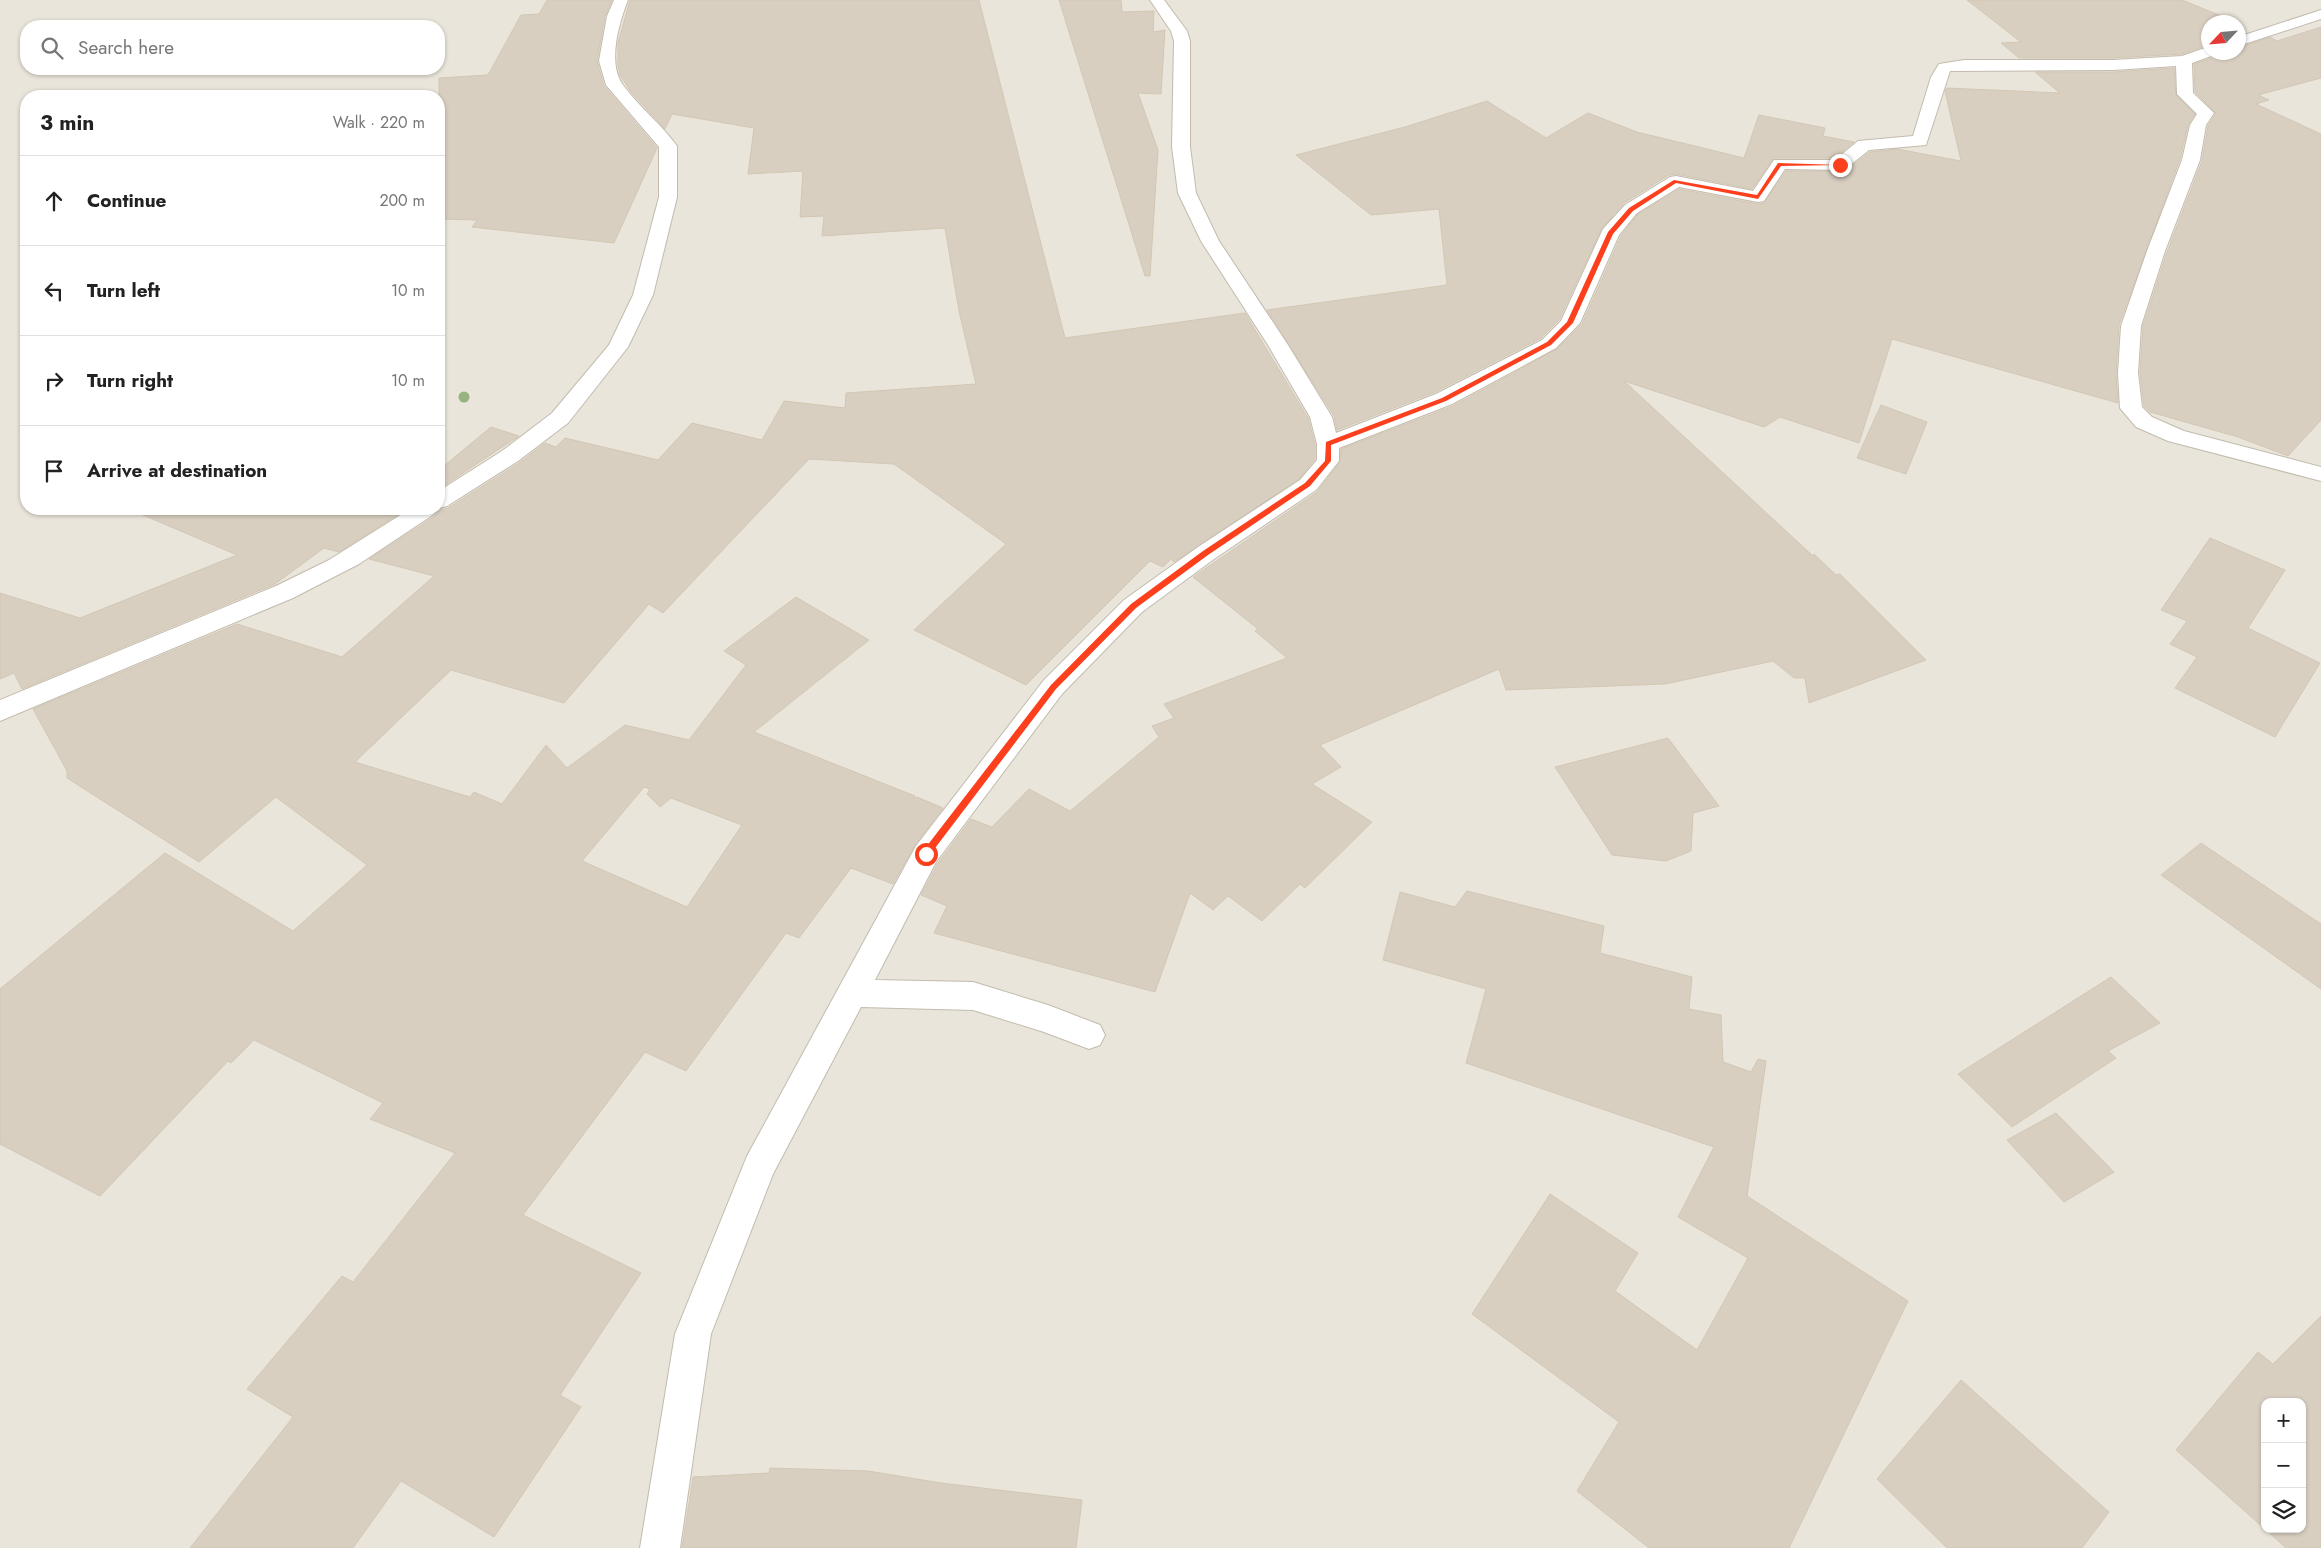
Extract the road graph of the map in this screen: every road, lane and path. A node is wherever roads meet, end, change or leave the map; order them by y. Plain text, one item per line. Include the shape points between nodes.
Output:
1 (621, 0) edge
2 (1157, 0) edge
3 (2321, 14) edge
4 (2246, 39) edge
5 (2201, 55) edge
6 (2184, 61) junction
7 (1328, 444) junction
8 (2321, 474) edge
9 (445, 497) edge
10 (416, 515) edge
11 (0, 711) edge
12 (852, 993) junction
13 (1089, 1035) dead end
14 (660, 1548) edge

1 - 9 street via 614,16 607,62 614,85 668,146 668,197 643,295 618,347 560,418 510,456
2 - 7 street via 1179,31 1182,41 1181,147 1187,194 1210,241 1321,417
3 - 4 street
5 - 6 street
6 - 7 street via 1945,67 1920,141 1864,145 1840,165 1780,164 1758,197 1676,181 1631,210 1610,233 1570,323 1549,344 1444,399
6 - 8 street via 2185,94 2206,113 2198,125 2190,160 2131,326 2130,408 2144,422 2176,436
7 - 12 street via 1328,461 1308,485 1133,606 1053,687 926,854
10 - 11 street via 317,576 248,609 40,691
12 - 13 street via 973,996
12 - 14 street via 758,1167 693,1334

